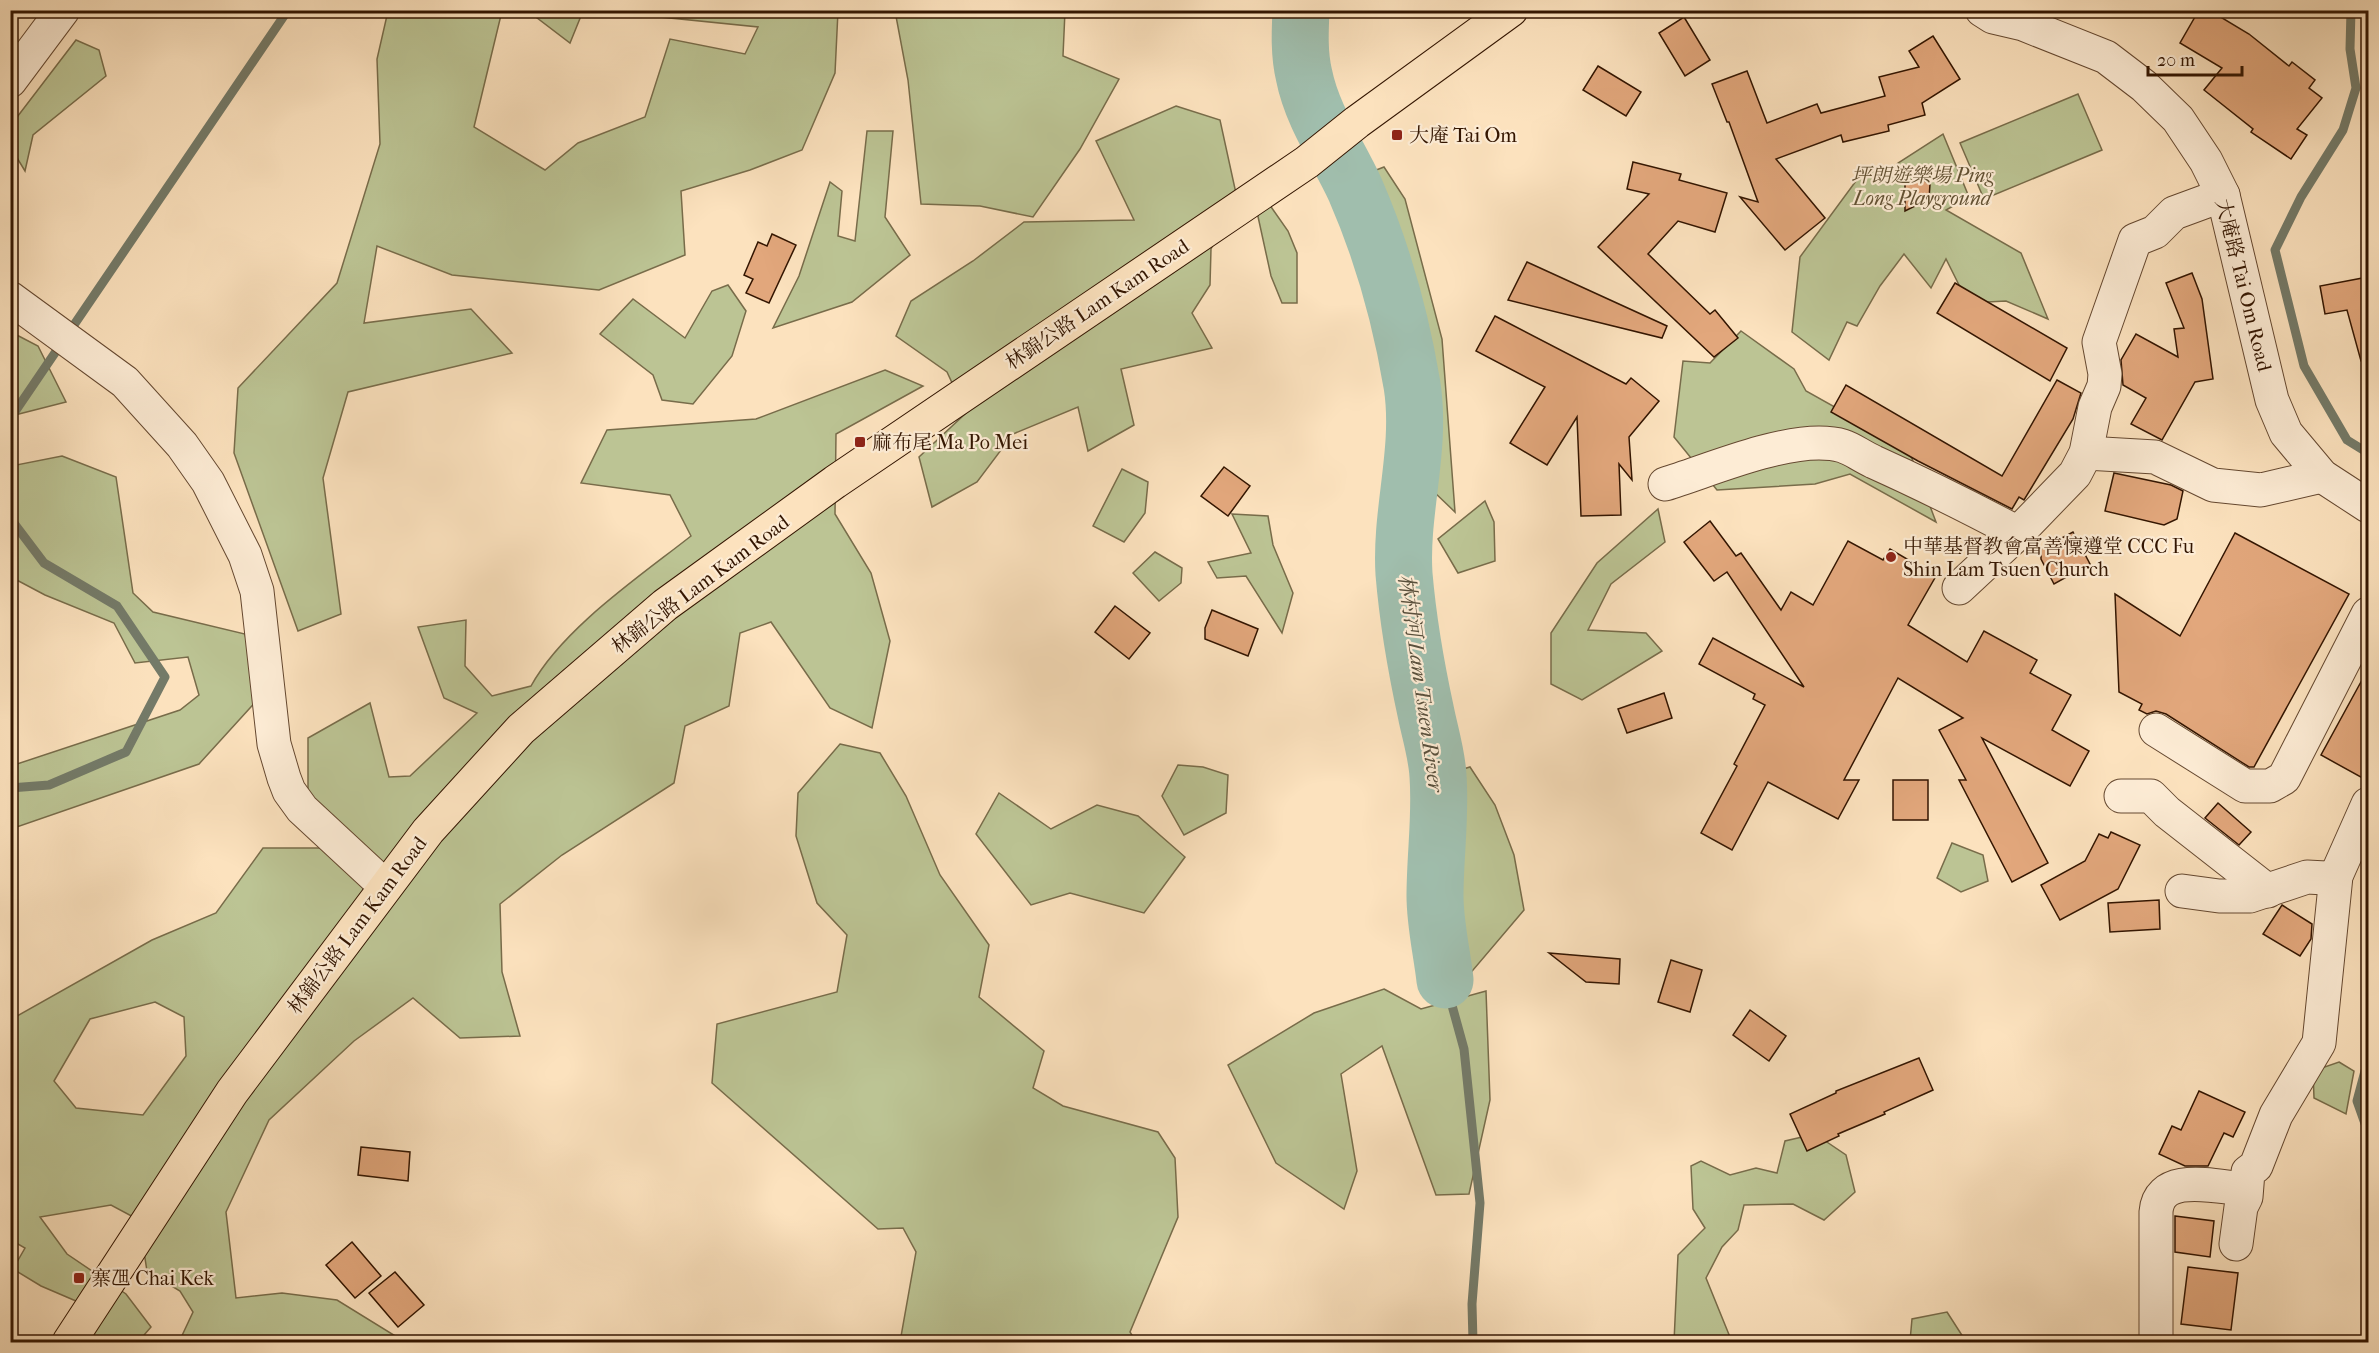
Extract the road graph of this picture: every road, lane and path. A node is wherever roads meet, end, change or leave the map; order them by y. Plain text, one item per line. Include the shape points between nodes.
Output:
1 (63, 10) edge
2 (1511, 10) edge
3 (1982, 10) edge
4 (10, 81) edge
5 (2223, 195) junction
6 (19, 305) edge
7 (2086, 453) junction
8 (2322, 476) junction
9 (1665, 484) dead end
10 (2368, 506) edge
11 (2018, 533) junction
12 (1959, 588) dead end
13 (2368, 614) edge
14 (2156, 730) dead end
15 (2121, 796) dead end
16 (2368, 804) edge
17 (2336, 876) junction
18 (385, 886) junction
19 (2182, 891) dead end
20 (2268, 891) junction
21 (2245, 1189) junction
22 (2236, 1244) dead end
23 (69, 1342) edge
24 (2156, 1342) edge

1 - 4 street
2 - 18 main road, 林錦公路 Lam Kam Road via 1307,162 844,476 665,605 521,729 428,831
3 - 5 street, 大庵路 Tai Om Road via 2106,57 2144,86 2178,119
5 - 7 street via 2174,213 2155,232 2135,240 2099,342 2104,386 2095,407
5 - 8 street, 大庵路 Tai Om Road via 2272,400 2286,433
6 - 18 street via 125,382 189,454 208,482 245,555 257,591 274,744 289,791 302,809
7 - 8 street via 2155,457 2212,485 2261,490
7 - 11 street via 2075,474
8 - 10 street, 大庵路 Tai Om Road
9 - 11 street via 1789,445 1845,445
11 - 12 street
13 - 14 street via 2284,778 2270,786 2245,786
15 - 20 street via 2151,796
16 - 17 street
17 - 20 street via 2307,877
17 - 21 street via 2319,1043 2276,1115 2256,1166 2248,1172
18 - 23 main road, 林錦公路 Lam Kam Road via 232,1092
19 - 20 street via 2250,896
21 - 22 street
21 - 24 street via 2183,1185 2167,1189 2159,1197

